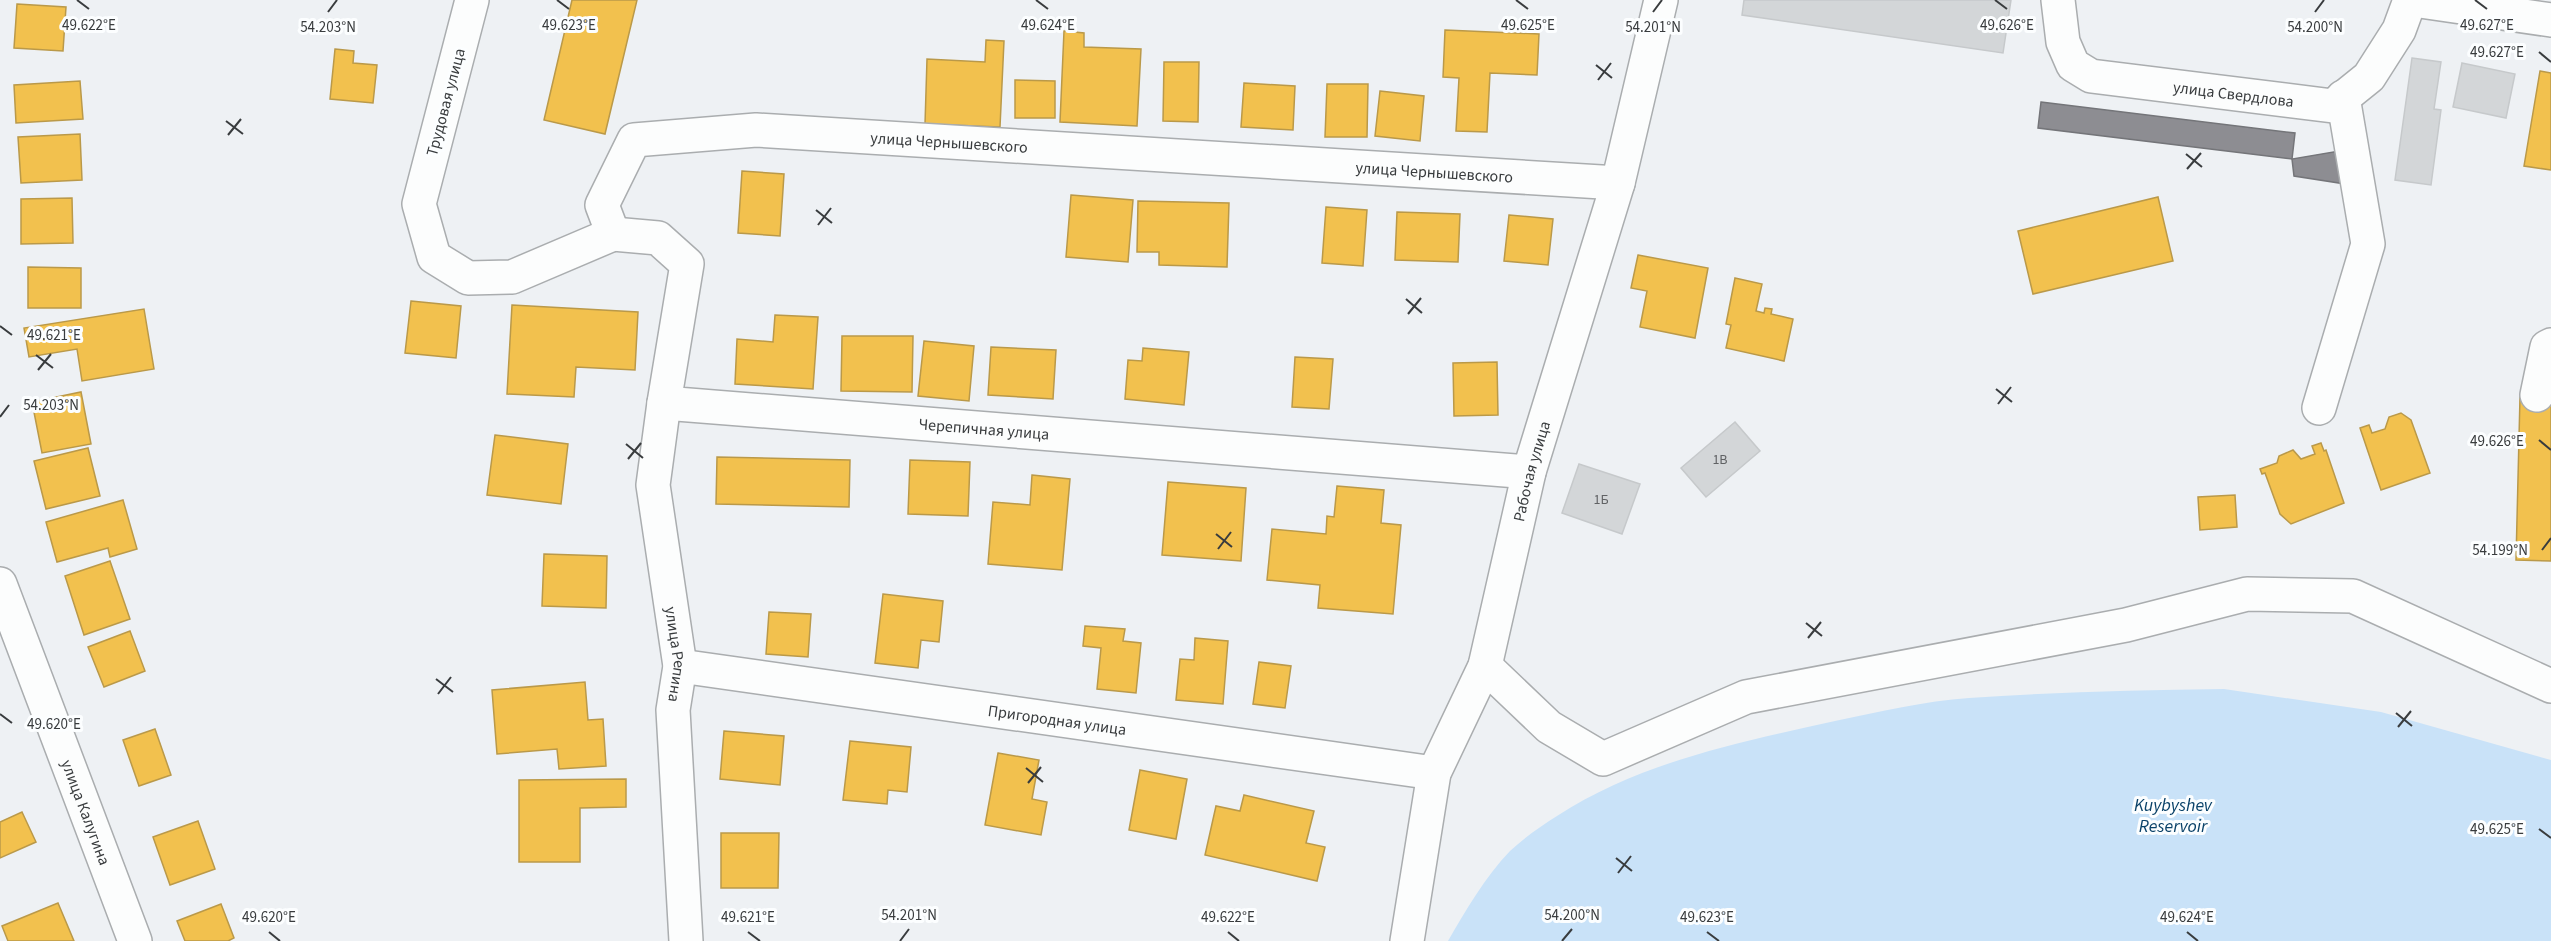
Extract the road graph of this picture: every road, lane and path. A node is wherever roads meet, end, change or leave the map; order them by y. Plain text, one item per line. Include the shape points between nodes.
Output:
1 (472, 0) edge
2 (1661, 0) edge
3 (2058, 0) edge
4 (2412, 0) edge
5 (2551, 20) edge
6 (2343, 97) junction
7 (1618, 183) junction
8 (613, 234) junction
9 (2551, 345) edge
10 (2537, 395) dead end
11 (664, 403) junction
12 (2319, 408) dead end
13 (1528, 472) junction
14 (0, 584) edge
15 (680, 666) junction
16 (1485, 666) junction
17 (2551, 686) edge
18 (1434, 772) junction
19 (135, 941) edge
20 (686, 941) edge
21 (1407, 941) edge

1 - 8 street, Трудовая улица via 419,204 434,257 468,278 512,277
2 - 7 street, Рабочая улица
3 - 6 street, улица Свердлова via 2066,50 2073,65 2091,76 2333,105
4 - 5 street, улица Свердлова
4 - 6 street, улица Свердлова via 2399,30 2369,77
6 - 12 street via 2368,244
7 - 8 street, улица Чернышевского via 746,130 634,140 602,205
7 - 13 street, Рабочая улица
8 - 11 street via 658,238 687,264
9 - 10 street via 2547,347
11 - 13 street, Черепичная улица
11 - 15 street, улица Репина via 653,485
13 - 16 street, Рабочая улица
14 - 19 street, улица Калугина
15 - 18 street, Пригородная улица
15 - 20 street, улица Репина via 673,710
16 - 17 street via 1549,727 1603,759 1746,697 2126,625 2247,594 2353,596
16 - 18 street, Рабочая улица
18 - 21 street, Рабочая улица

